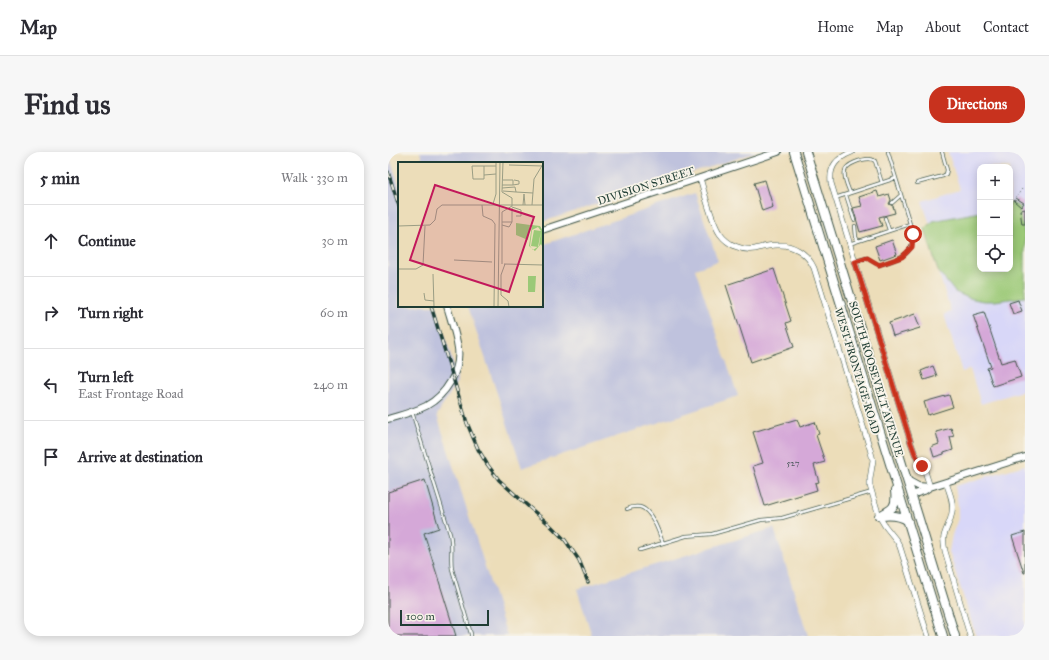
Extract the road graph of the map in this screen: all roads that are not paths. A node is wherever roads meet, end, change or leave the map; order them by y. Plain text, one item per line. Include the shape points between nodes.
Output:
1 (778, 152) edge
2 (794, 152) edge
3 (806, 152) edge
4 (852, 152) edge
5 (888, 152) edge
6 (942, 152) edge
7 (761, 155) edge
8 (700, 178) junction
9 (896, 178) junction
10 (882, 183) junction
11 (917, 183) dead end
12 (850, 193) junction
13 (846, 194) junction
14 (901, 195) junction
15 (835, 198) junction
16 (892, 203) dead end
17 (885, 218) dead end
18 (854, 220) dead end
19 (910, 224) junction
20 (856, 226) dead end
21 (543, 230) edge
22 (889, 230) junction
23 (858, 241) junction
24 (849, 244) junction
25 (855, 262) junction
26 (447, 307) edge
27 (412, 412) junction
28 (388, 419) edge
29 (884, 443) junction
30 (1025, 457) edge
31 (894, 474) junction
32 (907, 480) junction
33 (946, 482) junction
34 (930, 487) junction
35 (872, 492) junction
36 (911, 495) junction
37 (904, 508) junction
38 (627, 509) dead end
39 (889, 511) junction
40 (879, 516) junction
41 (908, 521) junction
42 (923, 532) junction
43 (663, 543) junction
44 (640, 550) dead end
45 (471, 636) edge
46 (928, 636) edge
47 (943, 636) edge
48 (955, 636) edge
49 (970, 636) edge

1 - 7 street, DIVISION STREET
2 - 29 highway, SOUTH ROOSEVELT AVENUE
3 - 32 highway, SOUTH ROOSEVELT AVENUE
4 - 15 street via 839,159 832,168 830,177
5 - 9 lane
6 - 11 lane via 948,170 946,174
7 - 8 street, DIVISION STREET
8 - 21 street, DIVISION STREET
8 - 35 street, WEST FRONTAGE ROAD via 715,224 728,242 745,249 786,246 804,254 811,262 818,277 873,460 870,483
9 - 10 lane
9 - 14 lane
10 - 12 lane
10 - 12 lane via 875,161 869,159 857,162 845,169
12 - 13 lane
13 - 15 lane
13 - 18 lane
14 - 16 lane
14 - 19 lane
15 - 24 street
17 - 22 lane
19 - 22 lane
19 - 25 lane via 913,234 912,247 902,257 879,265 867,258
20 - 23 lane
22 - 23 lane
23 - 24 lane
24 - 25 street
25 - 34 street via 911,443 924,468
26 - 27 street via 458,348 457,366 442,394
27 - 28 street
27 - 45 lane via 450,534 452,566
29 - 31 highway, SOUTH ROOSEVELT AVENUE
29 - 36 highway via 903,489
30 - 33 street
31 - 37 highway, SOUTH ROOSEVELT AVENUE
31 - 39 highway via 896,502
32 - 34 street via 918,486
32 - 36 highway, SOUTH ROOSEVELT AVENUE
33 - 34 street
33 - 49 street via 953,510 944,536 945,551
34 - 36 street
35 - 40 street, WEST FRONTAGE ROAD
35 - 43 lane via 782,518 761,520 712,534 686,536
36 - 42 highway, SOUTH ROOSEVELT AVENUE
37 - 39 highway
37 - 41 highway, SOUTH ROOSEVELT AVENUE
37 - 42 highway via 913,514
38 - 43 lane via 639,506 647,512 655,523
39 - 40 highway
40 - 41 highway via 898,516
40 - 46 street, WEST FRONTAGE ROAD via 900,547
41 - 47 highway, SOUTH ROOSEVELT AVENUE
42 - 48 highway, SOUTH ROOSEVELT AVENUE
43 - 44 lane

